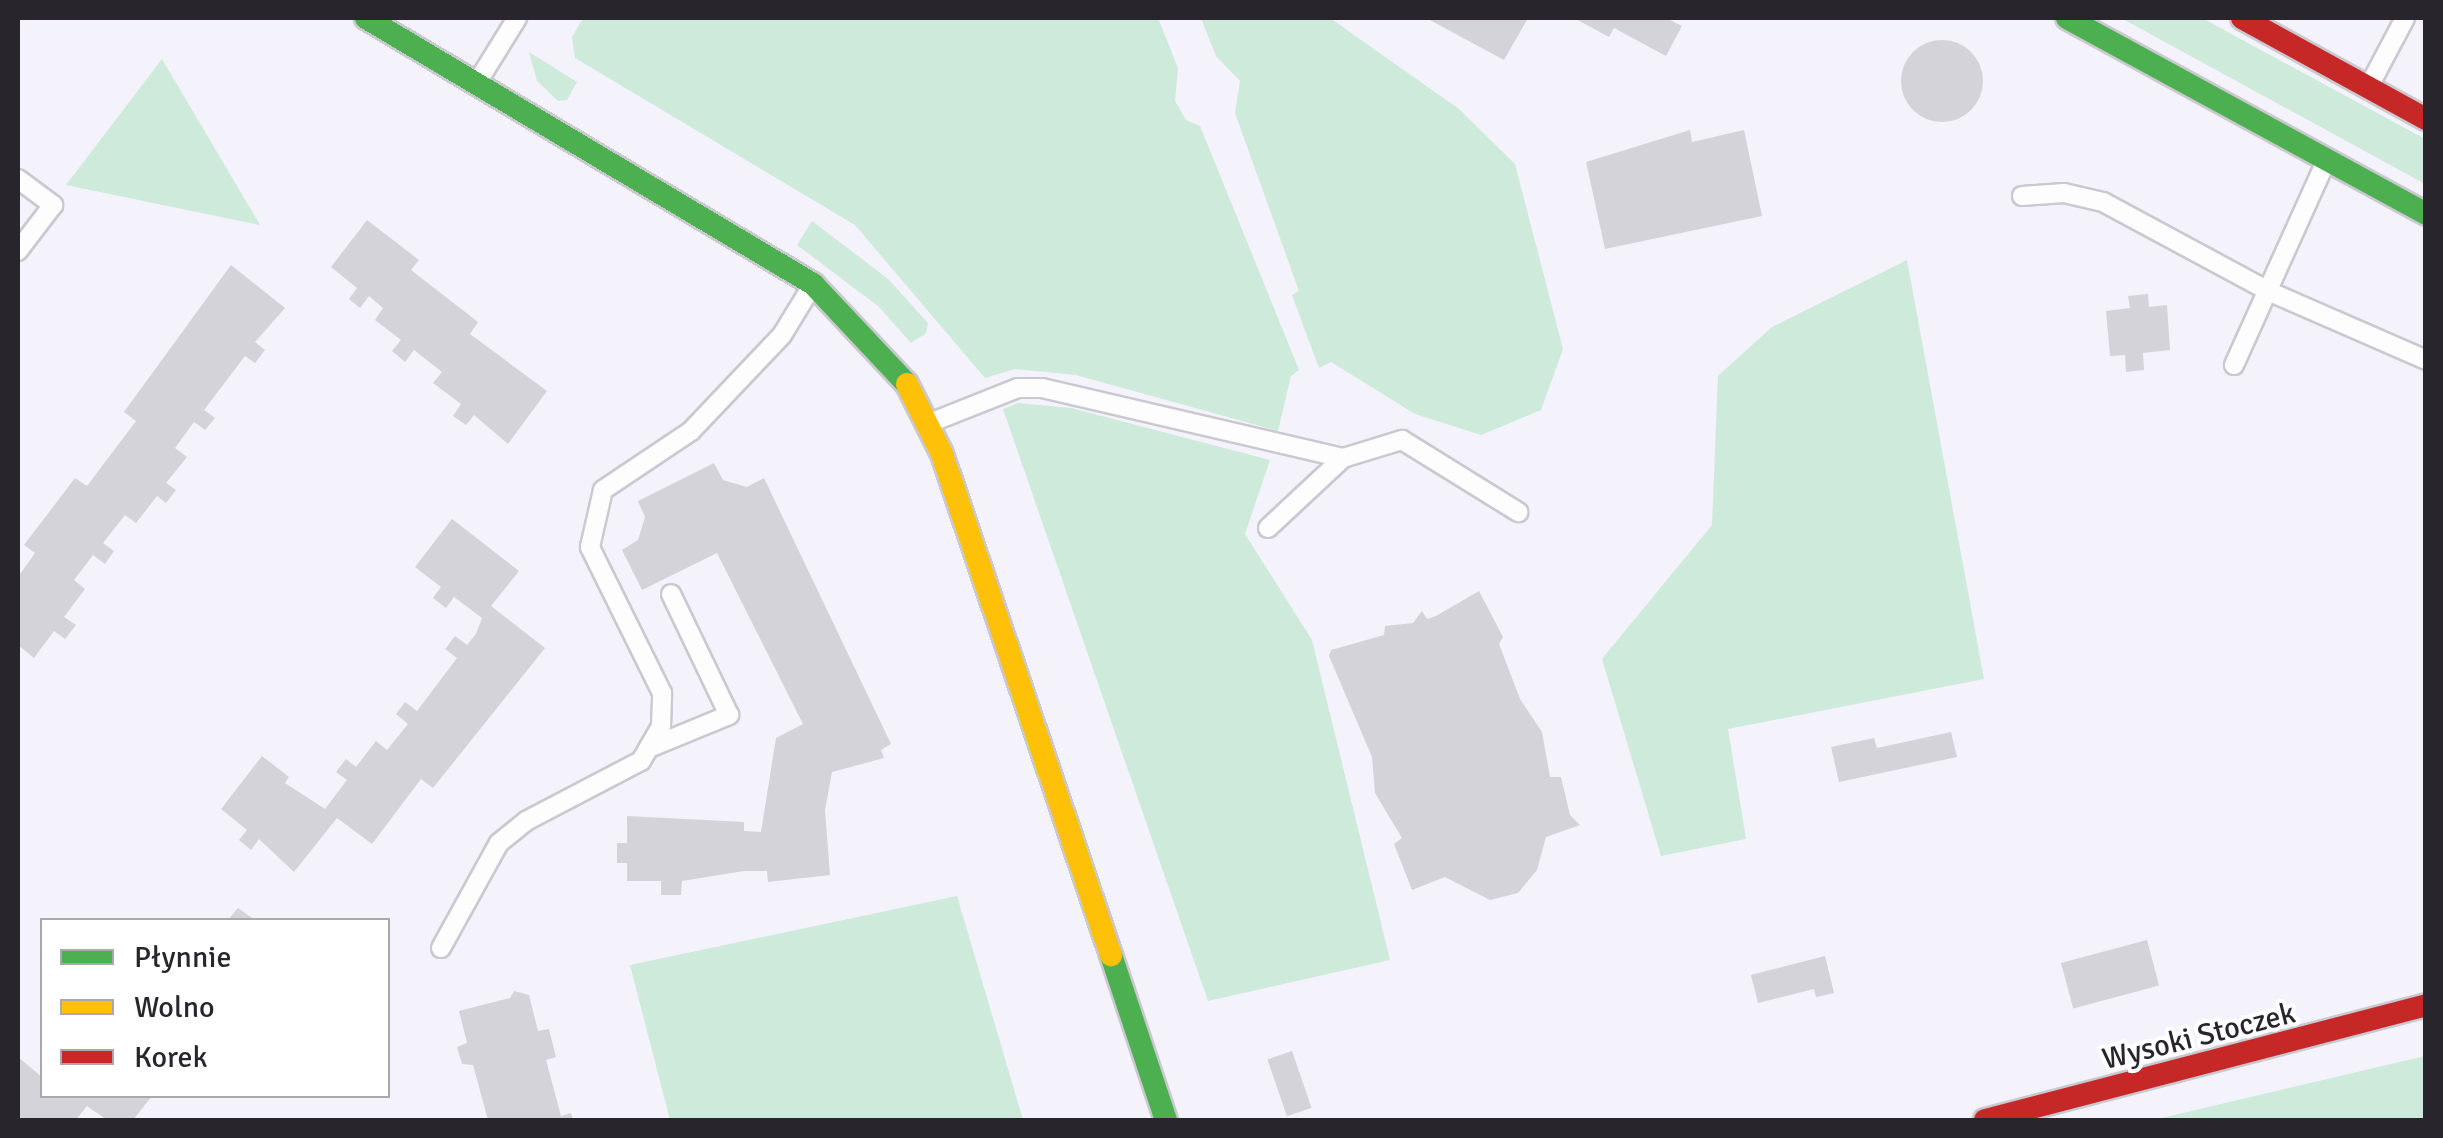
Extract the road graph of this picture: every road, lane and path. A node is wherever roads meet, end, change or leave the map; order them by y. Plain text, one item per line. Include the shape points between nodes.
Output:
1 (366, 18) edge
2 (517, 18) edge
3 (2067, 18) edge
4 (2242, 18) edge
5 (2405, 18) edge
6 (477, 82) junction
7 (2368, 88) junction
8 (2426, 119) edge
9 (2326, 160) junction
10 (18, 179) edge
11 (2022, 196) dead end
12 (2426, 214) edge
13 (18, 252) edge
14 (814, 284) junction
15 (2268, 291) junction
16 (2426, 360) edge
17 (2234, 365) dead end
18 (927, 424) junction
19 (1344, 458) junction
20 (1518, 512) dead end
21 (1268, 528) dead end
22 (670, 594) dead end
23 (648, 748) junction
24 (441, 948) dead end
25 (2426, 1005) edge
26 (1166, 1120) edge
27 (1985, 1120) edge

1 - 6 street
2 - 6 lane
3 - 9 street
4 - 7 street
5 - 7 lane
6 - 14 street
7 - 8 street
9 - 12 street
9 - 15 lane
10 - 13 lane via 53,205
11 - 15 lane via 2064,194 2103,202
14 - 18 street via 900,370
14 - 23 lane via 782,336 690,431 603,490 590,546 662,694 660,728
15 - 16 lane
15 - 17 lane
18 - 19 lane via 1018,388 1042,388
18 - 26 street
19 - 20 lane via 1402,440
19 - 21 lane
22 - 23 lane via 729,716
23 - 24 lane via 641,762 526,820 498,844
25 - 27 street, Wysoki Stoczek

